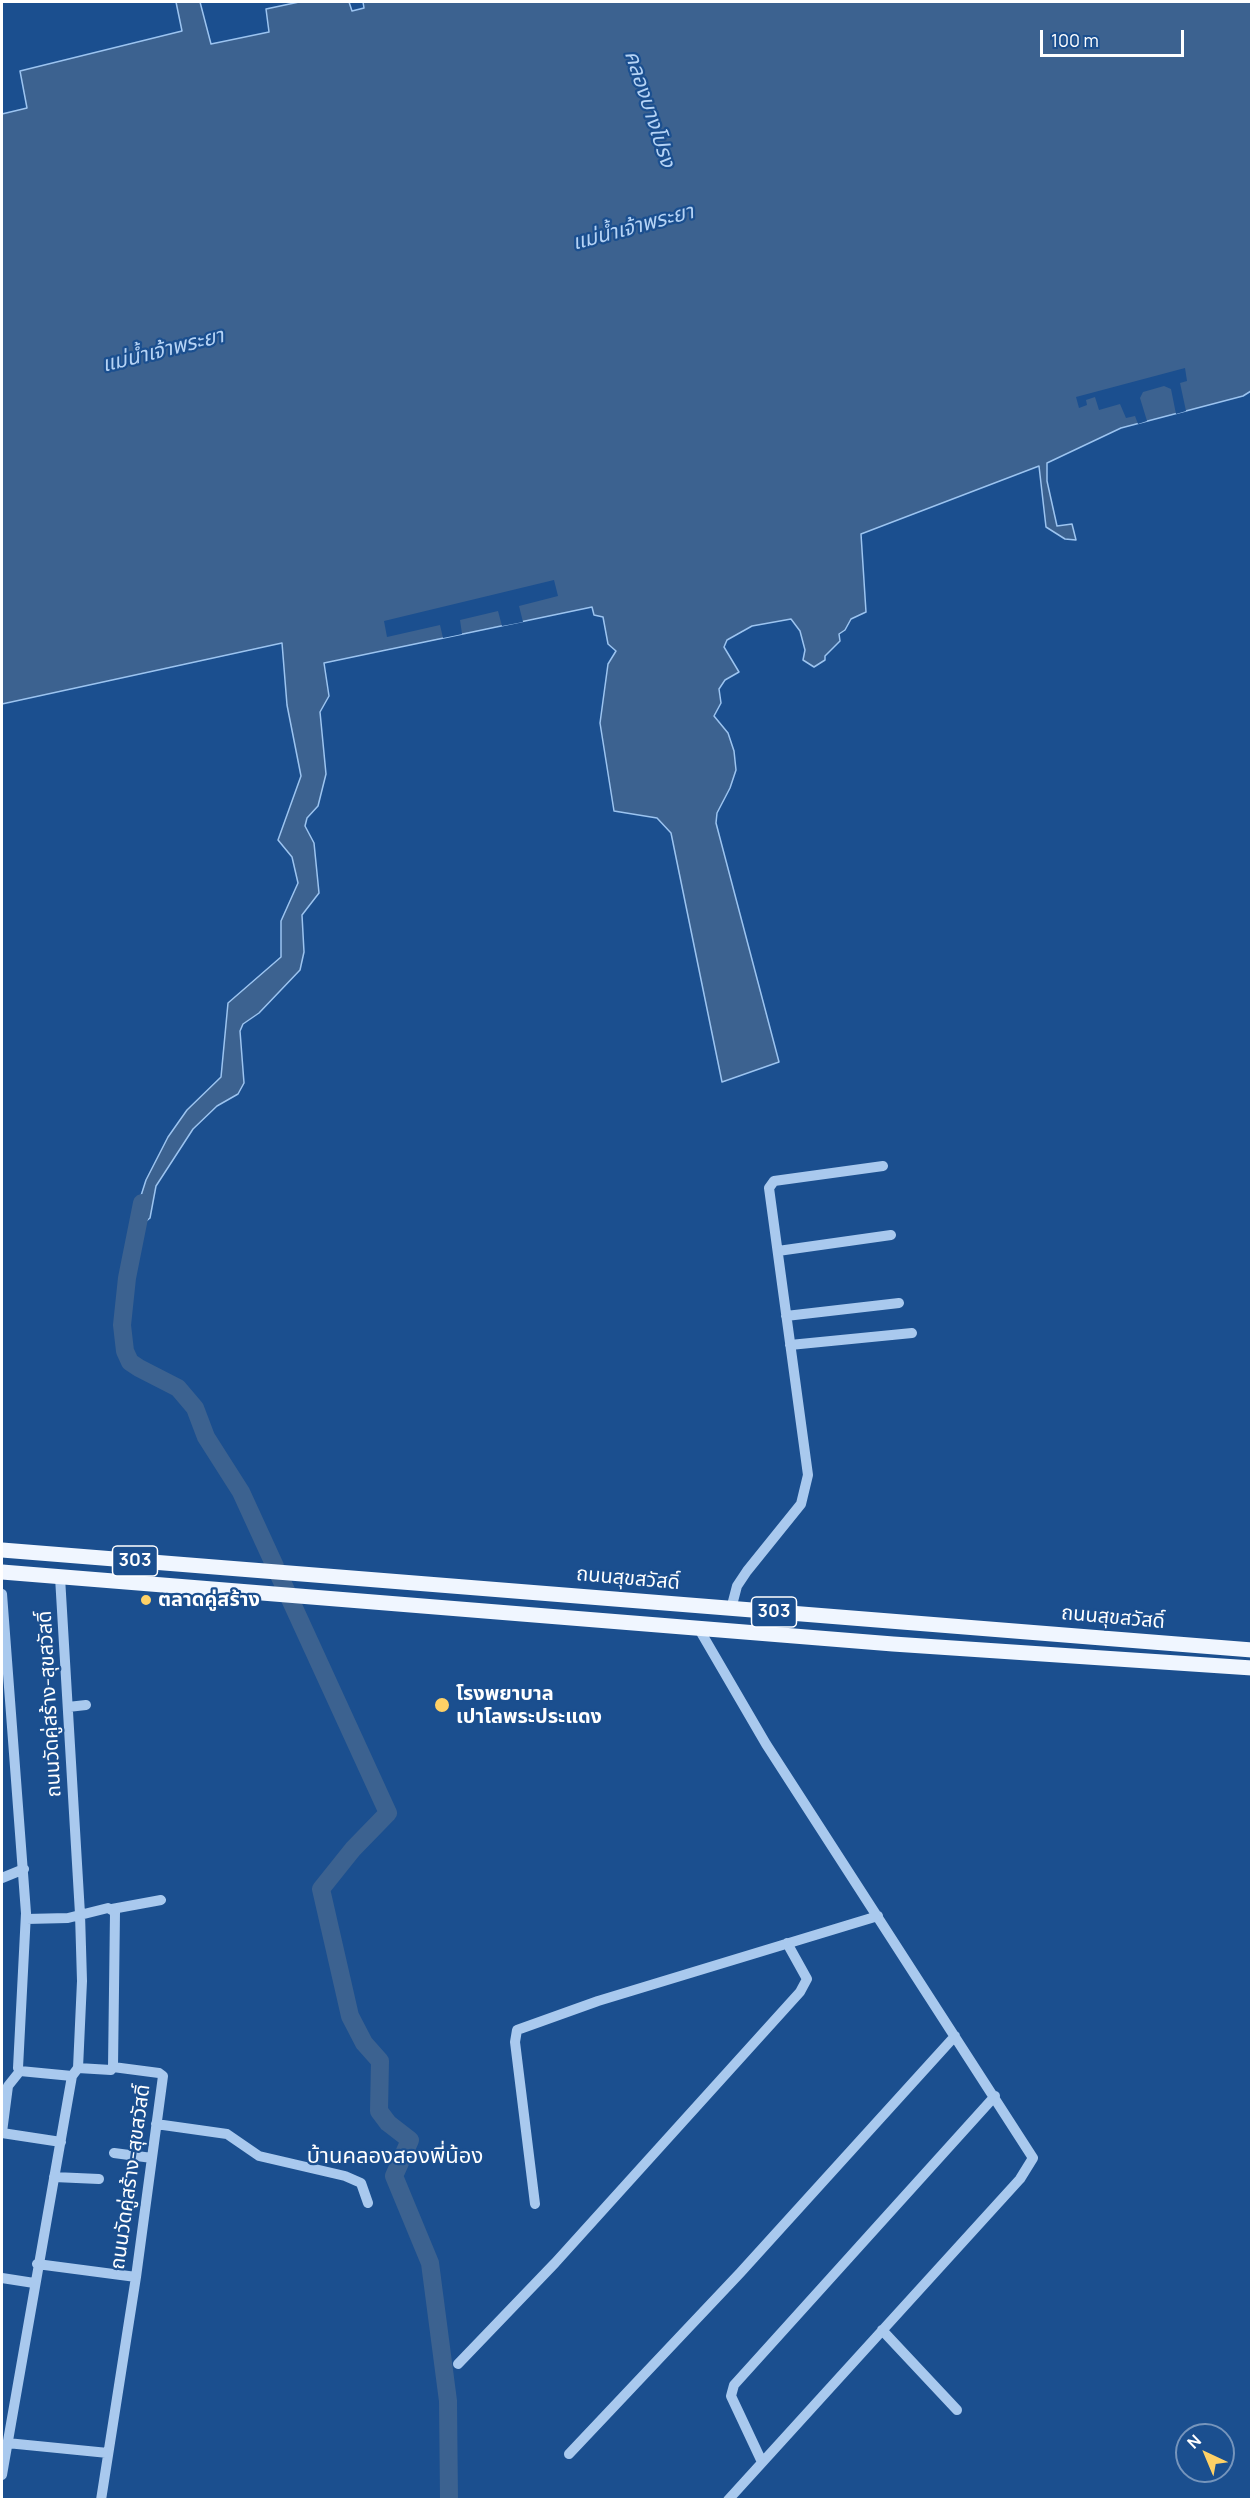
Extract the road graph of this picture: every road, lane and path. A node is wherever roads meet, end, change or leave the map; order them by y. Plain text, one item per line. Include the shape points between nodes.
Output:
1 (882, 1167) dead end
2 (891, 1236) dead end
3 (778, 1251) junction
4 (899, 1304) dead end
5 (786, 1316) junction
6 (912, 1333) dead end
7 (790, 1346) junction
8 (2, 1550) edge
9 (2, 1572) edge
10 (60, 1577) junction
11 (2, 1594) edge
12 (731, 1609) junction
13 (699, 1629) junction
14 (1251, 1650) edge
15 (1251, 1668) edge
16 (86, 1705) dead end
17 (68, 1707) junction
18 (24, 1869) junction
19 (2, 1878) edge
20 (161, 1900) dead end
21 (112, 1909) junction
22 (80, 1914) junction
23 (878, 1916) junction
24 (26, 1919) junction
25 (787, 1943) junction
26 (955, 2036) junction
27 (113, 2067) junction
28 (20, 2071) junction
29 (75, 2072) junction
30 (4, 2085) edge
31 (995, 2096) junction
32 (156, 2124) junction
33 (2, 2132) edge
34 (61, 2142) junction
35 (114, 2153) dead end
36 (152, 2158) junction
37 (54, 2177) junction
38 (99, 2180) dead end
39 (368, 2203) dead end
40 (534, 2204) dead end
41 (37, 2265) junction
42 (136, 2277) junction
43 (2, 2278) edge
44 (34, 2283) junction
45 (882, 2330) junction
46 (458, 2364) dead end
47 (957, 2410) dead end
48 (7, 2444) junction
49 (108, 2453) junction
50 (569, 2454) dead end
51 (3, 2461) edge
52 (762, 2462) junction
53 (2, 2475) edge
54 (101, 2499) edge
55 (728, 2499) edge

1 - 3 street via 774,1181 769,1188
2 - 3 street
3 - 5 street
4 - 5 street
5 - 7 street
6 - 7 street
7 - 12 street via 808,1475 805,1492 791,1518 737,1586
8 - 12 main road, ถนนสุขสวัสดิ์ / 303
9 - 10 main road, ถนนสุขสวัสดิ์ / 303
10 - 13 main road, ถนนสุขสวัสดิ์ / 303
10 - 17 street, ถนนวัดคู่สร้าง-สุขสวัสดิ์
11 - 18 street
12 - 14 main road, ถนนสุขสวัสดิ์ / 303
13 - 15 main road, ถนนสุขสวัสดิ์ / 303
13 - 23 street via 766,1744
16 - 17 street
17 - 22 street, ถนนวัดคู่สร้าง-สุขสวัสดิ์
18 - 19 street
18 - 24 street
20 - 21 street
21 - 22 street
21 - 27 street, ถนนวัดคู่สร้าง-สุขสวัสดิ์
22 - 24 street
22 - 29 street, ถนนวัดคู่สร้าง-สุขสวัสดิ์ via 82,1981
23 - 25 street
23 - 26 street
24 - 28 street
25 - 40 street via 538,2020 517,2030 515,2042
25 - 46 street via 807,1978 800,1992 555,2263
26 - 31 street
26 - 50 street
27 - 29 street
27 - 32 street, ถนนวัดคู่สร้าง-สุขสวัสดิ์ via 162,2076
28 - 29 street
28 - 30 street via 14,2081
29 - 34 street, ถนนวัดคู่สร้าง-สุขสวัสดิ์
30 - 33 street
31 - 45 street via 1033,2162
31 - 52 street via 734,2385 731,2396
32 - 36 street, ถนนวัดคู่สร้าง-สุขสวัสดิ์
32 - 39 street via 227,2134 259,2156 345,2176 361,2183
33 - 34 street
34 - 37 street, ถนนวัดคู่สร้าง-สุขสวัสดิ์
35 - 36 street
36 - 42 street, ถนนวัดคู่สร้าง-สุขสวัสดิ์
37 - 38 street
37 - 41 street, ถนนวัดคู่สร้าง-สุขสวัสดิ์
41 - 42 street
41 - 44 street, ถนนวัดคู่สร้าง-สุขสวัสดิ์
42 - 49 street, ถนนวัดคู่สร้าง-สุขสวัสดิ์
43 - 44 street
44 - 48 street, ถนนวัดคู่สร้าง-สุขสวัสดิ์
45 - 47 street
45 - 52 street
48 - 49 street
48 - 51 street, ถนนวัดคู่สร้าง-สุขสวัสดิ์
49 - 54 street, ถนนวัดคู่สร้าง-สุขสวัสดิ์
51 - 53 street, ถนนวัดคู่สร้าง-สุขสวัสดิ์
52 - 55 street

